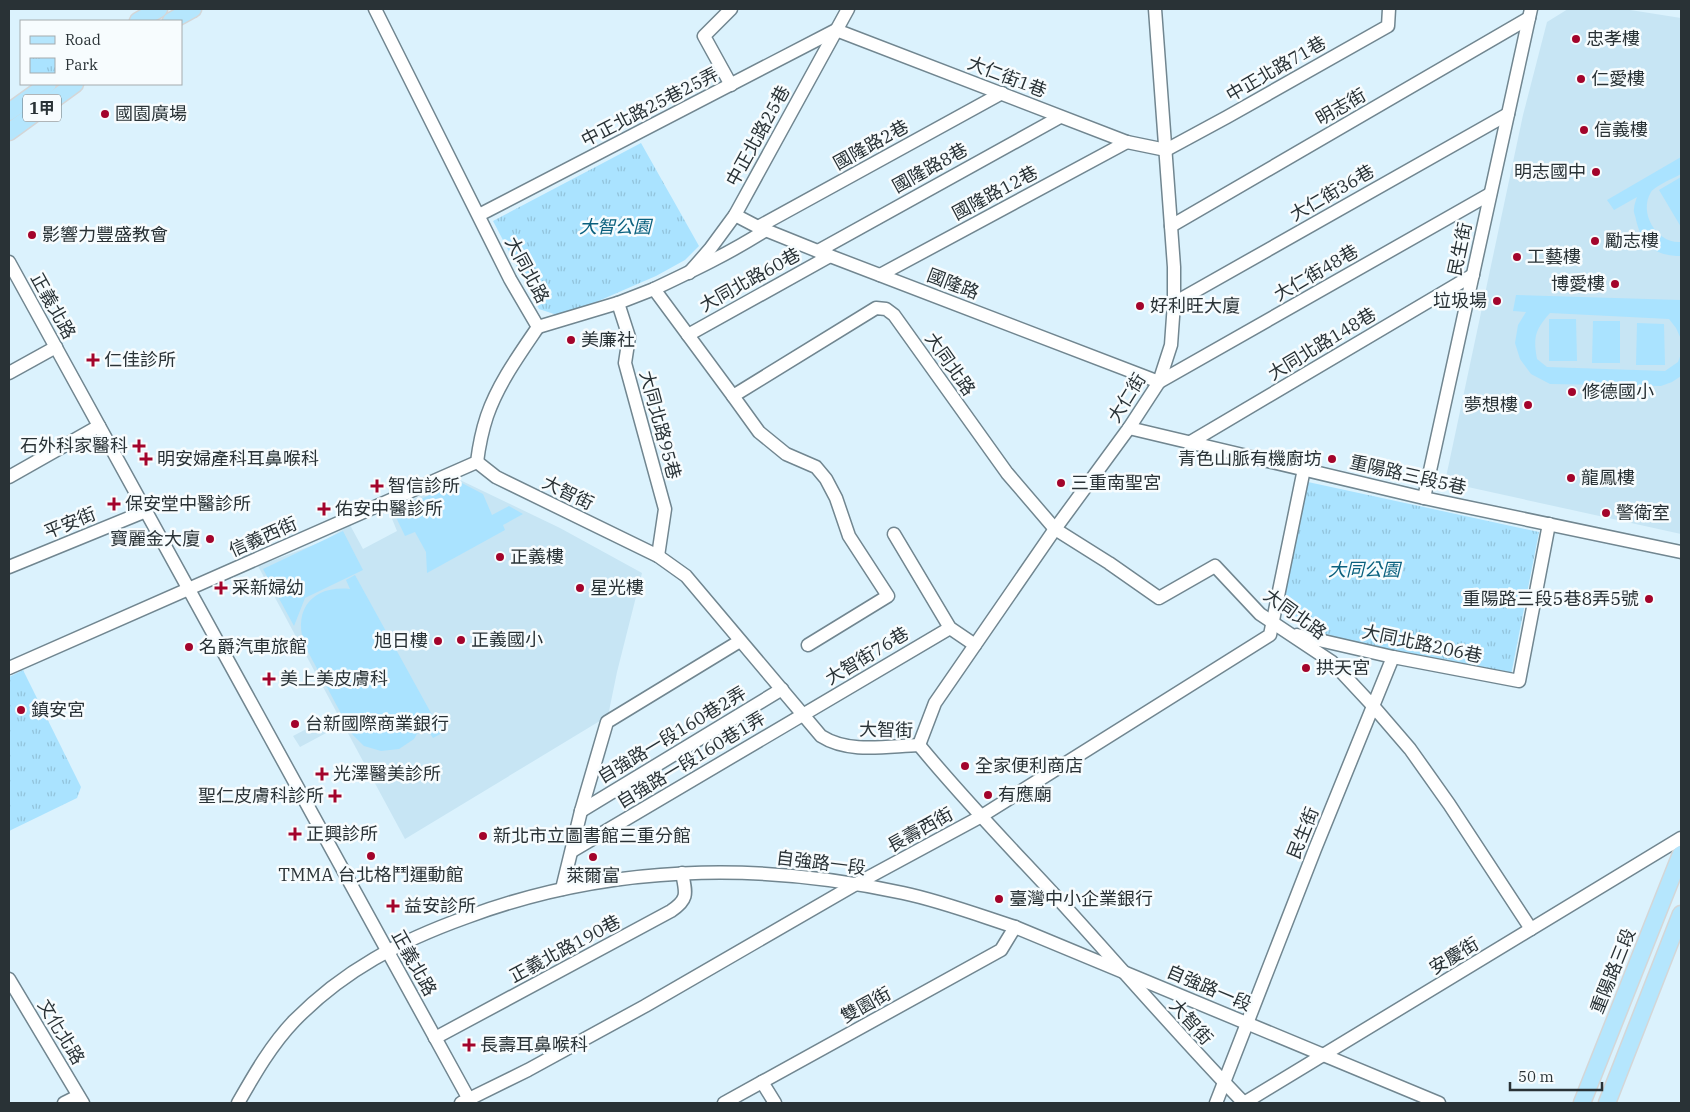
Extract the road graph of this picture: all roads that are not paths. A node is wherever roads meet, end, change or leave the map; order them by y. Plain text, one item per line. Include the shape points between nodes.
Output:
1 (159, 9) edge
2 (193, 9) edge
3 (375, 9) edge
4 (731, 9) edge
5 (848, 9) edge
6 (1155, 9) edge
7 (1389, 9) edge
8 (1530, 13) edge
9 (140, 20) edge
10 (173, 20) edge
11 (836, 30) junction
12 (47, 85) edge
13 (74, 85) edge
14 (731, 85) junction
15 (1002, 93) junction
16 (9, 112) edge
17 (1508, 114) junction
18 (1060, 116) junction
19 (9, 132) edge
20 (1127, 142) junction
21 (1166, 150) junction
22 (1490, 194) junction
23 (479, 215) junction
24 (735, 215) junction
25 (1171, 226) junction
26 (762, 228) junction
27 (818, 251) junction
28 (830, 256) junction
29 (9, 262) edge
30 (689, 273) junction
31 (880, 275) junction
32 (1473, 275) junction
33 (654, 289) junction
34 (618, 303) junction
35 (1174, 303) junction
36 (538, 327) junction
37 (688, 335) junction
38 (56, 347) junction
39 (9, 373) edge
40 (1159, 382) junction
41 (733, 396) junction
42 (99, 426) junction
43 (1129, 428) junction
44 (1189, 443) junction
45 (477, 462) junction
46 (1304, 469) junction
47 (9, 477) edge
48 (1424, 498) junction
49 (146, 511) junction
50 (1549, 524) junction
51 (1055, 529) junction
52 (894, 534) dead end
53 (1681, 552) edge
54 (658, 556) junction
55 (9, 567) edge
56 (188, 588) junction
57 (1272, 623) junction
58 (950, 628) junction
59 (1288, 633) junction
60 (740, 641) junction
61 (808, 645) dead end
62 (975, 645) junction
63 (1393, 657) junction
64 (9, 668) edge
65 (782, 689) junction
66 (1374, 706) junction
67 (803, 714) junction
68 (919, 745) junction
69 (581, 811) junction
70 (980, 817) junction
71 (1681, 838) edge
72 (572, 851) junction
73 (1681, 854) edge
74 (682, 873) junction
75 (856, 884) junction
76 (562, 888) junction
77 (1681, 914) edge
78 (1015, 928) junction
79 (1531, 929) junction
80 (388, 951) junction
81 (1121, 971) junction
82 (9, 979) edge
83 (1248, 1024) junction
84 (435, 1038) junction
85 (1323, 1055) junction
86 (762, 1082) junction
87 (1225, 1083) junction
88 (80, 1099) edge
89 (467, 1102) edge
90 (64, 1103) edge
91 (238, 1103) edge
92 (724, 1103) edge
93 (775, 1103) edge
94 (1216, 1103) edge
95 (1244, 1103) edge
96 (1439, 1103) edge
97 (1582, 1103) edge
98 (1607, 1103) edge

1 - 9 main road
2 - 10 main road
3 - 23 street, 大同北路
4 - 14 street via 704,36
5 - 11 street, 中正北路25巷
6 - 21 street, 大仁街
7 - 21 street, 中正北路71巷 via 1388,26
8 - 17 street, 民生街
8 - 25 street, 明志街
11 - 14 street, 中正北路25巷25弄
11 - 15 street, 大仁街1巷
11 - 24 street, 中正北路25巷
12 - 16 main road, 1甲
13 - 19 main road, 1甲
14 - 23 street, 中正北路25巷25弄
15 - 18 street, 大仁街1巷
15 - 26 street, 國隆路2巷
17 - 22 street, 民生街
17 - 35 street, 大仁街36巷
18 - 20 street, 大仁街1巷
18 - 27 street, 國隆路8巷
20 - 21 street, 大仁街1巷
20 - 31 street, 國隆路12巷
21 - 25 street, 大仁街
22 - 32 street, 民生街
22 - 40 street, 大仁街48巷
23 - 36 street, 大同北路
24 - 26 street, 國隆路
24 - 30 street, 中正北路25巷
25 - 35 street, 大仁街
26 - 27 street, 國隆路
26 - 30 street, 國隆路2巷 via 742,245
27 - 28 street, 國隆路
28 - 31 street, 國隆路
28 - 37 street, 大同北路60巷
29 - 38 street, 正義北路
30 - 33 street, 大同北路
31 - 40 street, 國隆路
32 - 44 street, 大同北路148巷
32 - 48 street, 民生街
33 - 34 street, 大同北路
33 - 37 street
34 - 36 street, 大同北路
34 - 54 street, 大同北路95巷 via 629,337 626,363 665,509
35 - 40 street, 大仁街 via 1171,345
36 - 45 street via 496,394 481,436
37 - 41 street
38 - 39 street
38 - 42 street, 正義北路
40 - 43 street, 大仁街
41 - 51 street, 大同北路 via 876,308 886,309 894,315 1007,473
41 - 61 street via 759,432 786,454 816,467 826,479 849,536 888,596
42 - 47 street
42 - 49 street, 正義北路
43 - 44 street, 重陽路三段5巷
43 - 51 street, 大仁街
44 - 46 street, 重陽路三段5巷
45 - 54 street, 大智街 via 496,477
45 - 56 street, 信義西街
46 - 48 street, 重陽路三段5巷
46 - 57 street
48 - 50 street, 重陽路三段5巷
49 - 55 street, 平安街
49 - 56 street, 正義北路
50 - 53 street, 重陽路三段5巷
50 - 63 street, 大同北路206巷 via 1519,681
51 - 57 street, 大同北路 via 1159,598 1215,566
51 - 62 street, 大仁街
52 - 58 street
54 - 60 street, 大智街 via 686,576
56 - 64 street, 信義西街
56 - 80 street, 正義北路
57 - 59 street, 大同北路
57 - 70 street, 長壽西街 via 1270,635
58 - 62 street
58 - 67 street, 大智街76巷
59 - 63 street, 大同北路206巷
59 - 66 street, 大同北路 via 1332,662
60 - 65 street, 大智街
60 - 69 street via 607,722
62 - 68 street, 大仁街 via 935,703
63 - 66 street, 民生街
65 - 67 street, 大智街
65 - 69 street, 自強路一段160巷2弄
66 - 79 street, 大同北路 via 1449,804
66 - 83 street, 民生街
67 - 68 street, 大智街 via 821,736 844,746
67 - 72 street, 自強路一段160巷1弄
68 - 70 street, 大智街
69 - 72 street
70 - 75 street, 長壽西街
70 - 81 street, 大智街
71 - 79 street, 安慶街
72 - 76 street
73 - 97 main road, 重陽路三段
74 - 75 street, 自強路一段 via 757,873
74 - 76 street, 自強路一段 via 618,878
74 - 84 street, 正義北路190巷 via 685,897 671,911
75 - 78 street, 自強路一段 via 954,906
75 - 89 street, 長壽西街
76 - 80 street, 自強路一段 via 480,912
77 - 98 main road
78 - 81 street, 自強路一段
78 - 86 street, 雙園街 via 1001,950
79 - 85 street, 安慶街
80 - 84 street, 正義北路
80 - 91 street, 自強路一段 via 356,968 293,1022 277,1040
81 - 83 street, 自強路一段
81 - 87 street, 大智街
82 - 88 street, 文化北路
83 - 85 street, 自強路一段
83 - 87 street, 民生街
84 - 89 street, 正義北路
85 - 95 street, 安慶街
85 - 96 street, 自強路一段
86 - 92 street, 雙園街
86 - 93 street
87 - 94 street, 民生街
87 - 95 street, 大智街
88 - 90 street

